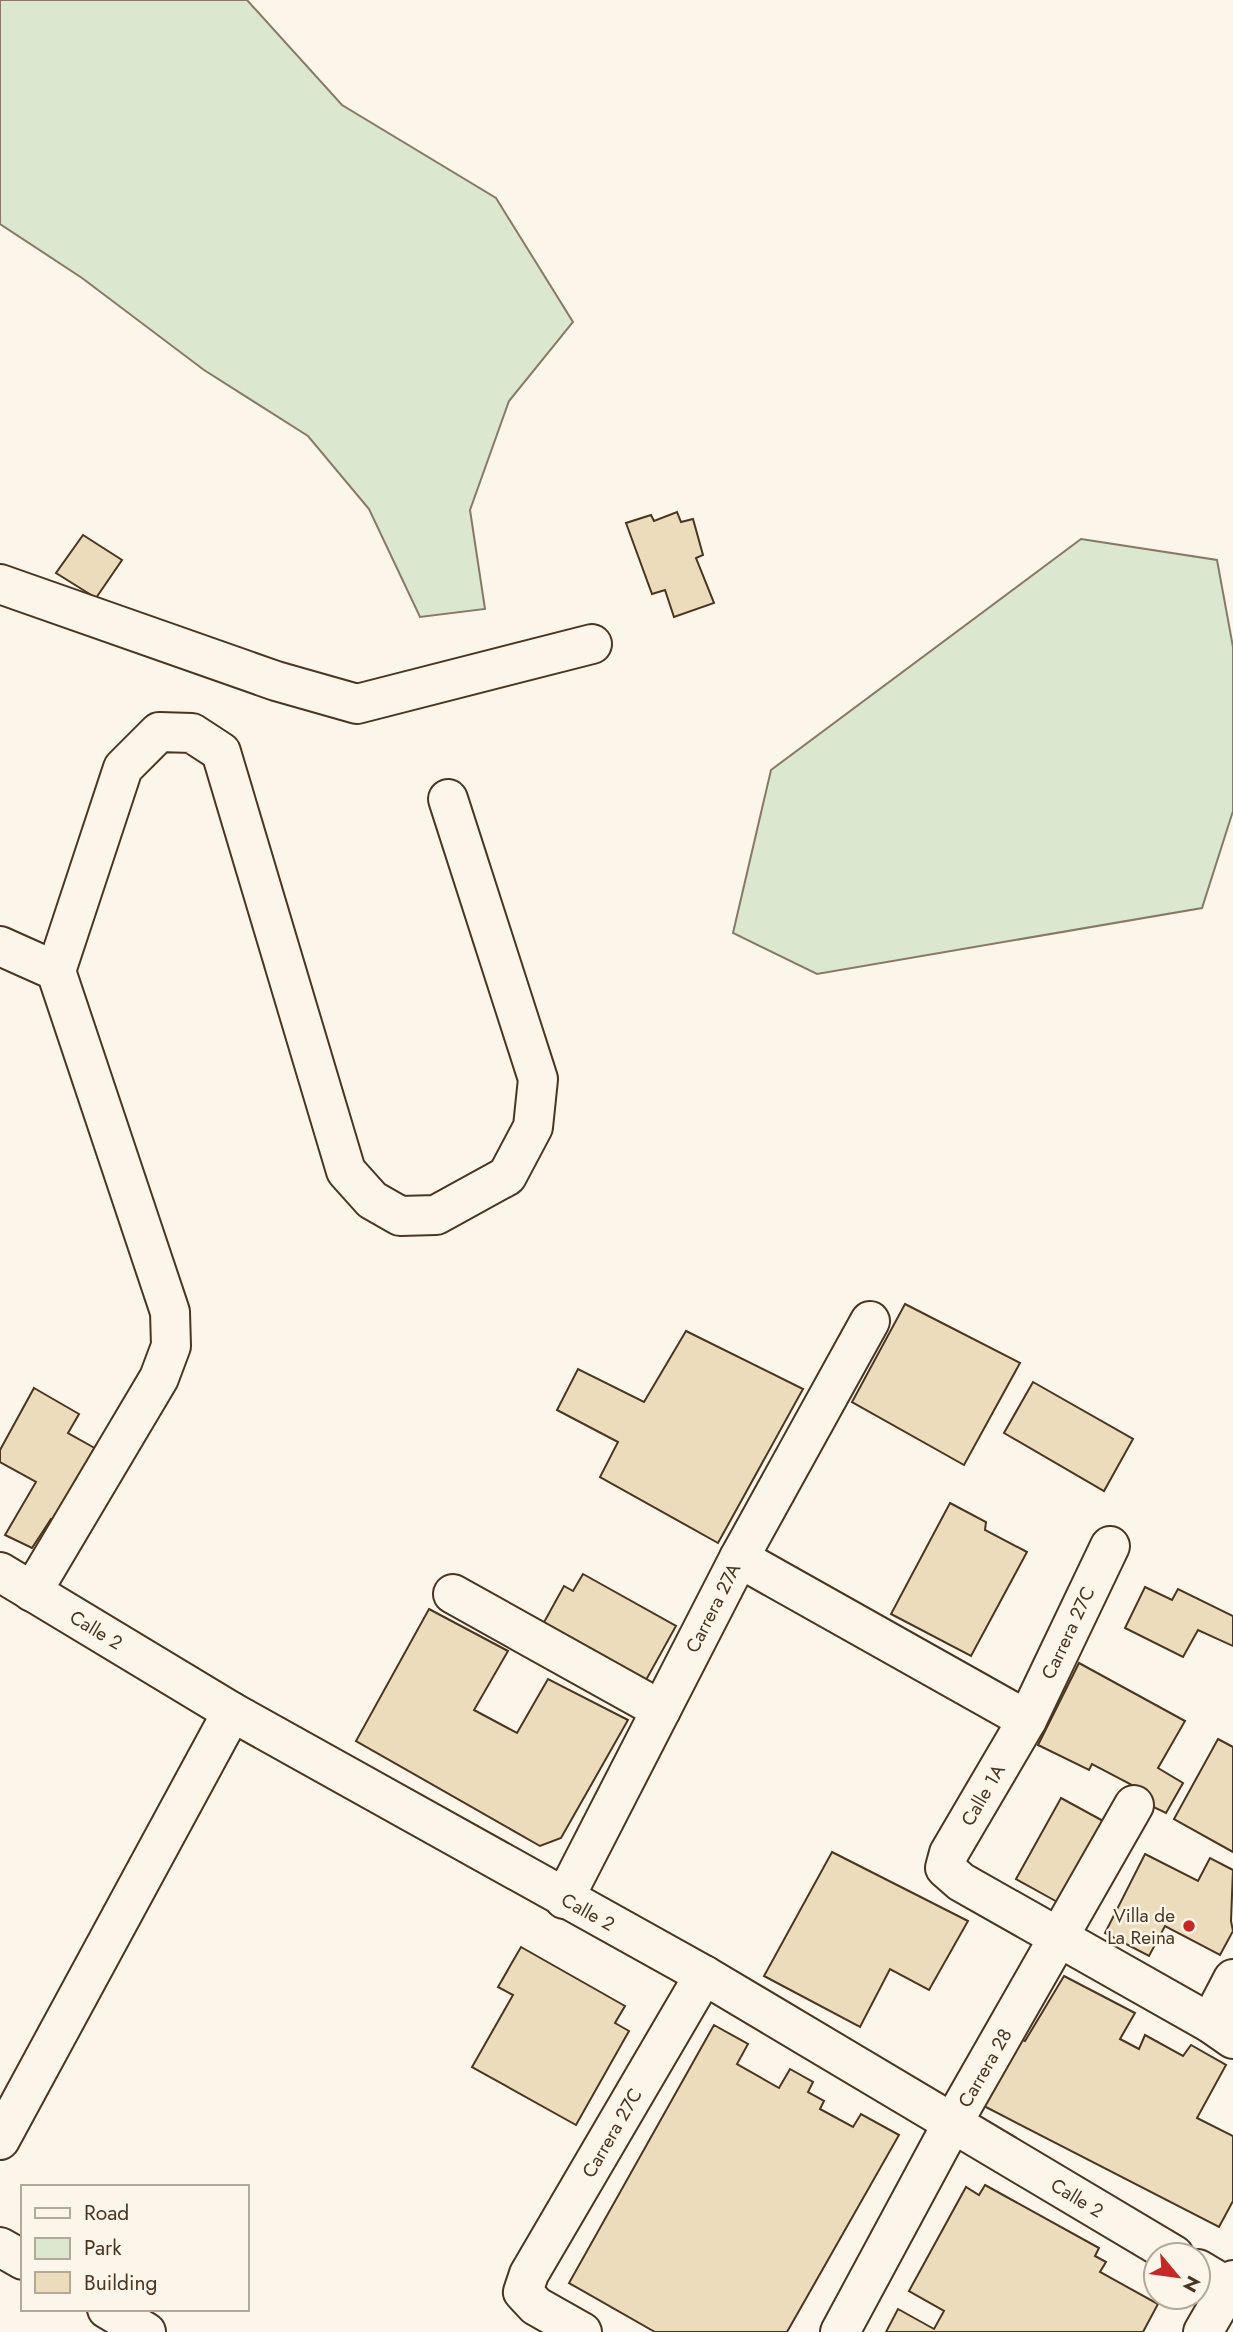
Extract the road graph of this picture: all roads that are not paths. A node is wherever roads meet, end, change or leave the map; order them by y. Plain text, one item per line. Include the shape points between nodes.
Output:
1 (0, 584) edge
2 (592, 644) dead end
3 (448, 799) dead end
4 (0, 946) edge
5 (56, 971) junction
6 (870, 1321) dead end
7 (1110, 1546) dead end
8 (739, 1558) junction
9 (16, 1582) edge
10 (453, 1594) dead end
11 (661, 1710) junction
12 (232, 1712) junction
13 (1027, 1720) junction
14 (1134, 1805) dead end
15 (564, 1899) junction
16 (1060, 1939) junction
17 (704, 1975) junction
18 (1233, 1979) edge
19 (1221, 2031) edge
20 (952, 2124) junction
21 (0, 2140) edge
22 (1150, 2241) edge
23 (0, 2247) edge
24 (21, 2259) edge
25 (1223, 2282) edge
26 (110, 2311) edge
27 (146, 2332) edge
28 (582, 2332) edge
29 (840, 2332) edge
30 (1203, 2332) edge

1 - 2 street via 276,681 357,704
3 - 5 street via 538,1079 533,1127 507,1176 436,1215 400,1216 372,1200 346,1171 221,752 192,733 159,732 123,768
4 - 5 street
5 - 9 street via 170,1312 171,1346 159,1378
6 - 8 street, Carrera 27A
7 - 13 street, Carrera 27C
8 - 11 street, Carrera 27A
8 - 13 street
9 - 12 street, Calle 2
10 - 11 street
11 - 15 street, Carrera 27A
12 - 15 street, Calle 2
12 - 21 street
13 - 16 street, Calle 1A via 949,1853 945,1868 961,1882
14 - 16 street, Carrera 28
15 - 17 street, Calle 2
16 - 19 street, Calle 1A
16 - 20 street, Carrera 28
17 - 20 street, Calle 2
17 - 28 street, Carrera 27C via 529,2274 523,2292 536,2306
18 - 19 street
20 - 22 street, Calle 2
20 - 29 street, Carrera 28
23 - 24 street
25 - 30 street
26 - 27 street

